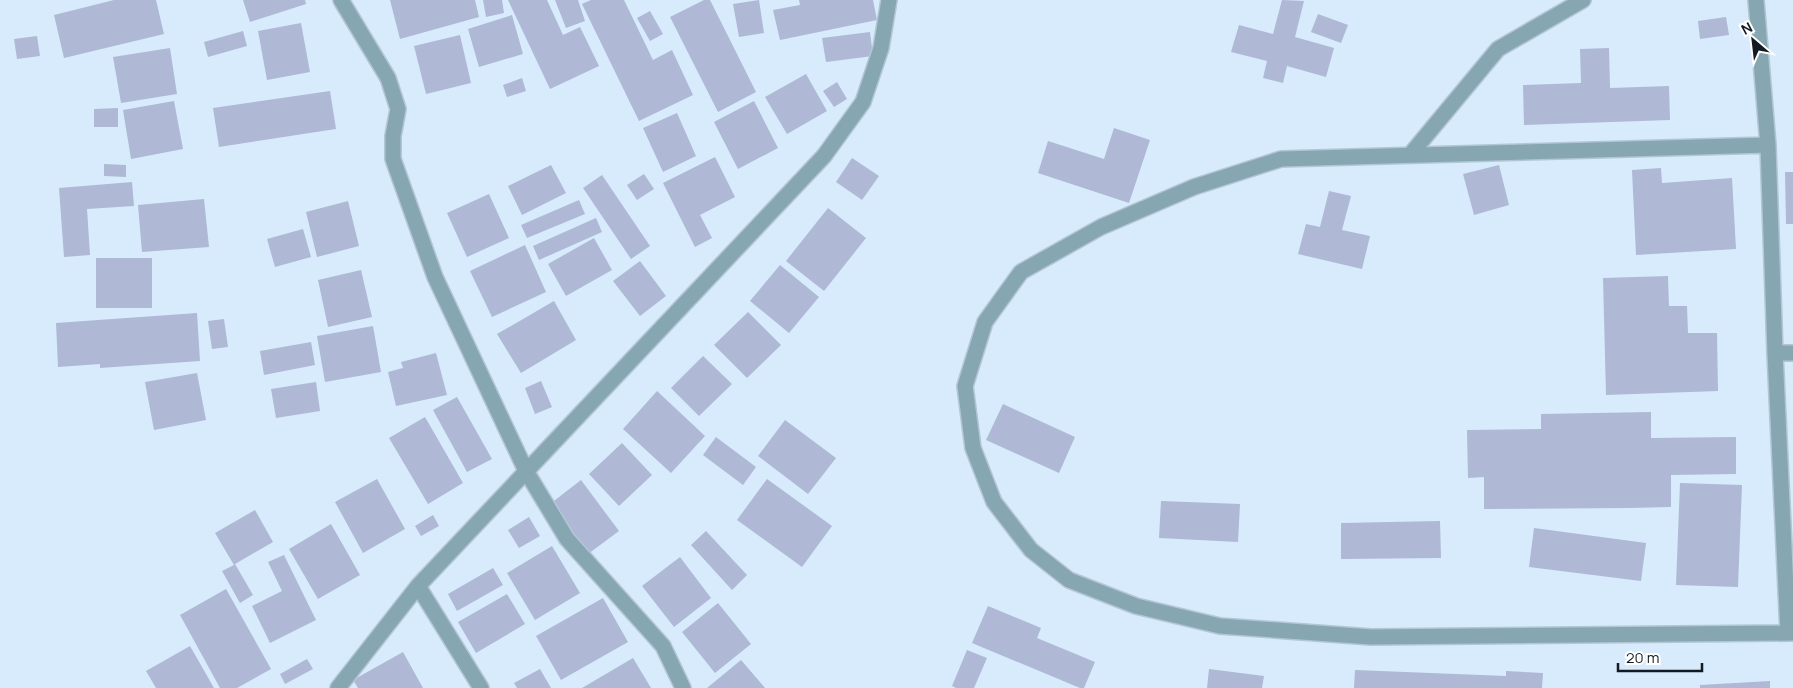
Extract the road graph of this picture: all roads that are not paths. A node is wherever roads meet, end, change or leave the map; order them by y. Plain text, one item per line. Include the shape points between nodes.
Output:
1 (341, 0) edge
2 (889, 0) edge
3 (1583, 0) edge
4 (1756, 0) edge
5 (1768, 144) junction
6 (1410, 155) junction
7 (1775, 352) junction
8 (1793, 353) edge
9 (526, 471) junction
10 (418, 586) junction
11 (1790, 633) edge
12 (338, 688) edge
13 (481, 688) edge
14 (683, 688) edge

1 - 9 street via 388,78 398,109 393,136 396,168 435,277
2 - 9 street via 881,48 863,102 824,156
3 - 6 street via 1498,50
4 - 5 street
5 - 6 street
5 - 7 street
6 - 11 street via 1280,159 1194,188 1101,227 1020,272 985,322 965,386 973,448 994,502 1031,550 1069,580 1136,606 1220,626 1371,637
7 - 8 street
7 - 11 street
9 - 10 street
9 - 14 street via 567,539 663,646
10 - 12 street
10 - 13 street

